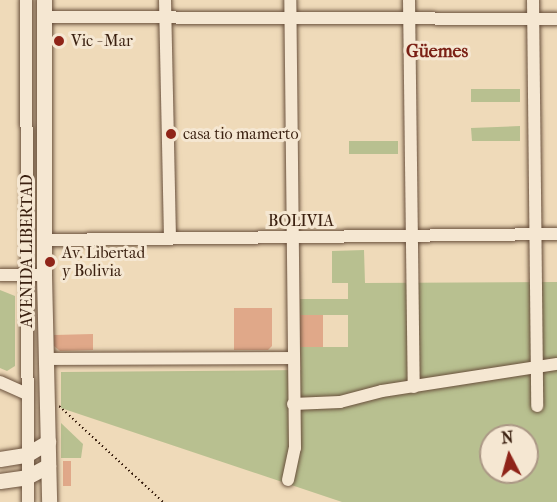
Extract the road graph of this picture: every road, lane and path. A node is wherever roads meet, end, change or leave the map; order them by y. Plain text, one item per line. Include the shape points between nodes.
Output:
1 (26, 0) edge
2 (44, 0) edge
3 (165, 0) edge
4 (290, 0) edge
5 (409, 0) edge
6 (533, 0) edge
7 (44, 17) junction
8 (165, 18) junction
9 (409, 19) junction
10 (533, 19) junction
11 (557, 19) edge
12 (290, 21) junction
13 (557, 234) edge
14 (538, 235) junction
15 (292, 237) junction
16 (413, 237) junction
17 (170, 238) junction
18 (45, 240) junction
19 (44, 275) junction
20 (0, 276) edge
21 (26, 277) junction
22 (292, 358) junction
23 (45, 359) junction
24 (557, 364) edge
25 (537, 368) junction
26 (0, 382) edge
27 (414, 387) junction
28 (27, 394) junction
29 (47, 398) junction
30 (293, 404) junction
31 (537, 405) dead end
32 (48, 442) junction
33 (26, 455) junction
34 (0, 459) edge
35 (48, 466) junction
36 (27, 477) junction
37 (288, 480) dead end
38 (0, 481) edge
39 (28, 502) edge
40 (49, 502) edge
41 (163, 502) edge

1 - 21 street, AVENIDA LIBERTAD
2 - 7 street, AVENIDA LIBERTAD
3 - 8 street
4 - 12 street
5 - 9 street
6 - 10 street
7 - 8 street
7 - 18 street, AVENIDA LIBERTAD
8 - 12 street
8 - 17 street
9 - 10 street
9 - 12 street
9 - 16 street
10 - 11 street
10 - 14 street
12 - 15 street
13 - 14 street, BOLIVIA
14 - 16 street, BOLIVIA
14 - 25 street
15 - 16 street, BOLIVIA
15 - 17 street, BOLIVIA
15 - 22 street
16 - 27 street
17 - 18 street, BOLIVIA
18 - 19 street, AVENIDA LIBERTAD
19 - 21 street
19 - 23 street, AVENIDA LIBERTAD
20 - 21 street
21 - 28 street, AVENIDA LIBERTAD
22 - 23 street
22 - 30 street
23 - 29 street, AVENIDA LIBERTAD
24 - 25 street
25 - 27 street
25 - 31 street
26 - 28 street
27 - 30 street via 340,402
28 - 33 street, AVENIDA LIBERTAD
29 - 32 street, AVENIDA LIBERTAD
29 - 41 path
30 - 37 street via 294,448
32 - 33 street
32 - 35 street, AVENIDA LIBERTAD
33 - 34 street
33 - 36 street, AVENIDA LIBERTAD
35 - 36 street
35 - 40 street, AVENIDA LIBERTAD
36 - 38 street
36 - 39 street, AVENIDA LIBERTAD

